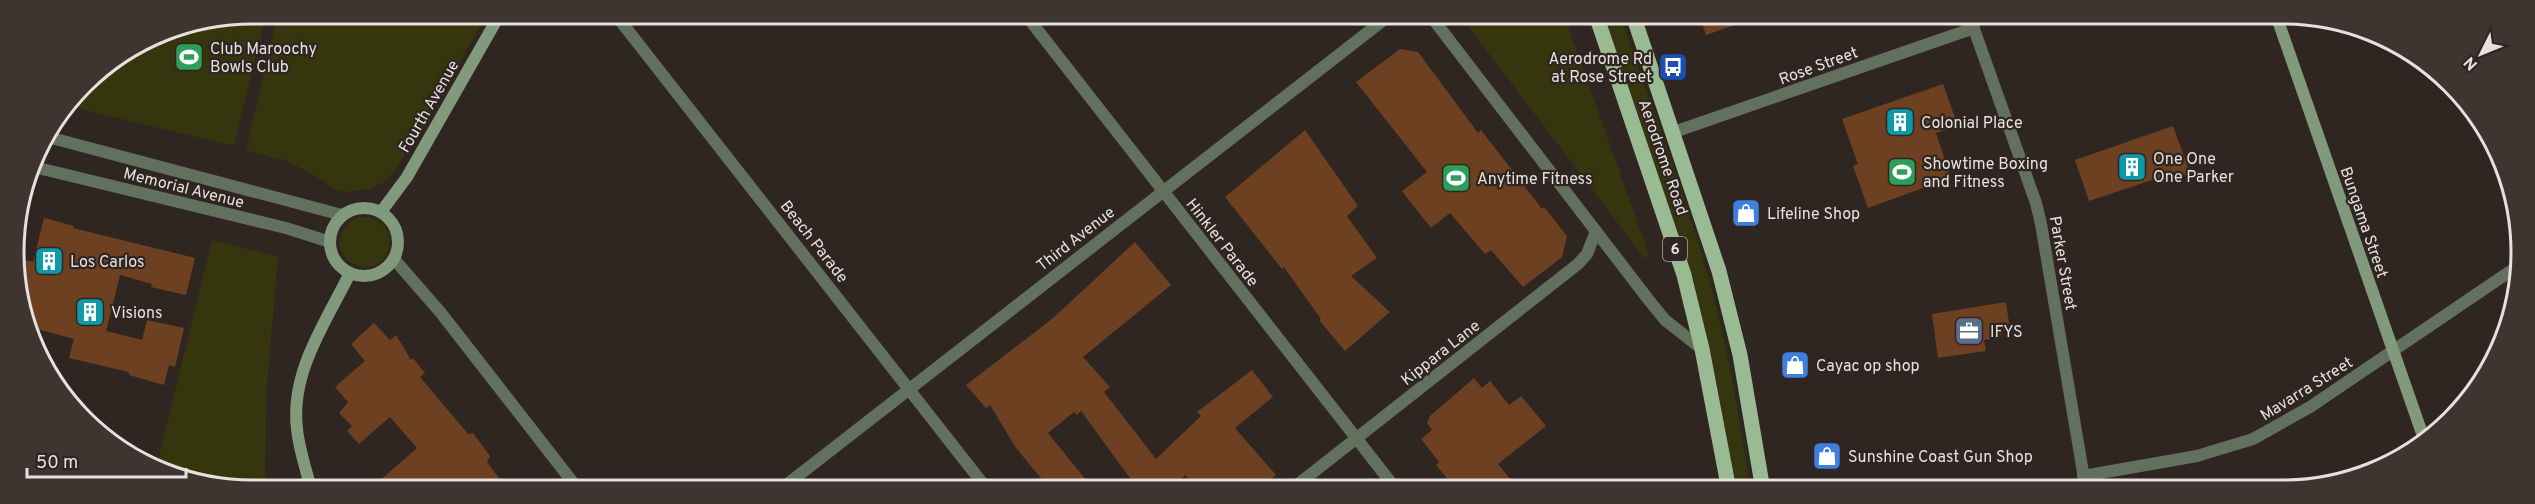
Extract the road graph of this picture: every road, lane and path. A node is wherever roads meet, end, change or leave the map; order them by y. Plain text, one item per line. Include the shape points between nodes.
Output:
1 (494, 24) edge
2 (623, 24) edge
3 (1033, 24) edge
4 (1377, 24) edge
5 (1437, 24) edge
6 (1599, 24) edge
7 (1636, 24) edge
8 (1972, 24) edge
9 (2279, 24) edge
10 (1974, 28) junction
11 (1674, 132) junction
12 (55, 139) edge
13 (40, 168) edge
14 (1162, 190) junction
15 (381, 212) junction
16 (342, 215) junction
17 (1596, 231) junction
18 (330, 242) junction
19 (394, 259) junction
20 (2510, 271) edge
21 (350, 273) junction
22 (1702, 348) junction
23 (2393, 352) junction
24 (910, 389) junction
25 (2422, 433) edge
26 (1356, 438) junction
27 (2084, 476) junction
28 (309, 480) edge
29 (571, 480) edge
30 (793, 480) edge
31 (980, 480) edge
32 (1303, 480) edge
33 (1389, 480) edge
34 (1727, 480) edge
35 (1761, 480) edge
36 (2085, 480) edge

1 - 15 street, Fourth Avenue via 407,177
2 - 24 street, Beach Parade
3 - 14 street, Hinkler Parade
4 - 14 street, Third Avenue
5 - 17 street
6 - 22 main road, Aerodrome Road / 6 via 1671,236
7 - 11 main road, Aerodrome Road / 6
8 - 10 street, Parker Street
9 - 23 street, Bungama Street
10 - 11 street, Rose Street
10 - 27 street, Parker Street via 2036,203
11 - 35 main road, Aerodrome Road / 6 via 1730,314
12 - 16 street, Memorial Avenue
13 - 18 street, Memorial Avenue
14 - 24 street, Third Avenue
14 - 26 street, Hinkler Parade
15 - 16 street via 361,207
15 - 19 street via 390,219 398,238
16 - 18 street via 335,223
17 - 22 street via 1665,320
17 - 26 street, Kippara Lane via 1587,254 1578,264
18 - 21 street via 336,260
19 - 21 street via 370,275
19 - 29 street
20 - 23 street, Mavarra Street
21 - 28 street via 301,372 297,429
22 - 34 main road, Aerodrome Road / 6
23 - 25 street, Bungama Street
23 - 27 street, Mavarra Street via 2253,439 2197,456
24 - 30 street, Third Avenue
24 - 31 street, Beach Parade
26 - 32 street, Kippara Lane
26 - 33 street, Hinkler Parade
27 - 36 street, Parker Street

